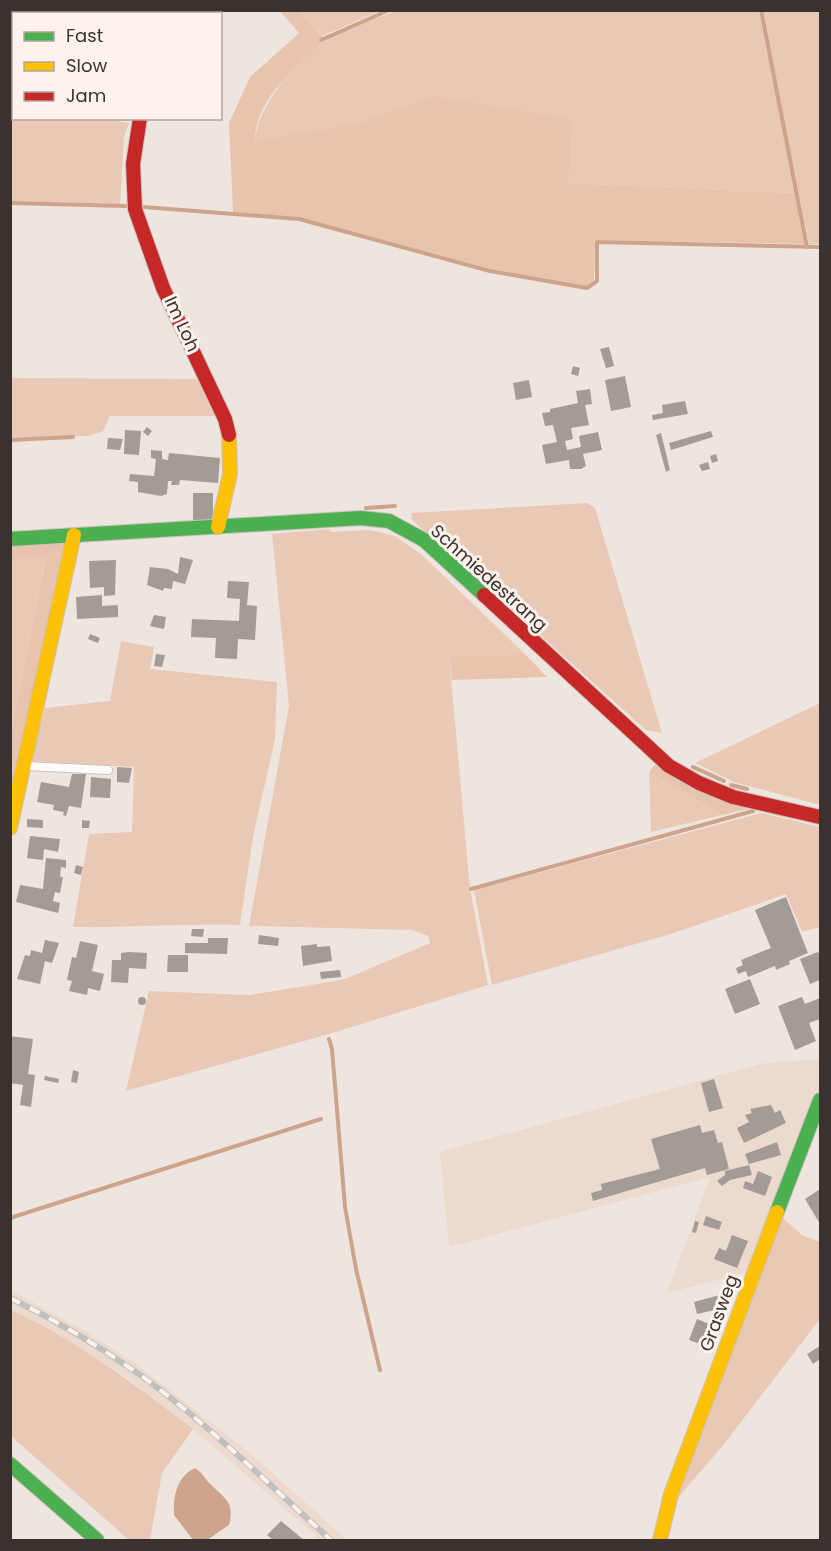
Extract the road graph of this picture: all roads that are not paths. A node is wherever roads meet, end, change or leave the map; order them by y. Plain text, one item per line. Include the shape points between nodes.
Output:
1 (139, 120) edge
2 (218, 527) junction
3 (74, 535) junction
4 (10, 539) edge
5 (24, 766) junction
6 (108, 770) dead end
7 (820, 817) edge
8 (10, 828) edge
9 (820, 1100) edge
10 (10, 1464) edge
11 (97, 1540) edge
12 (660, 1540) edge

1 - 2 street, Im Loh via 134,140 134,207 156,269 225,419 231,441 233,462
2 - 3 street, Schmiedestrang
2 - 7 street, Schmiedestrang via 361,518 389,521 424,540 669,766 733,797
3 - 4 street, Schmiedestrang
3 - 5 street
5 - 6 lane
5 - 8 street
9 - 12 street, Grasweg via 671,1494
10 - 11 street

